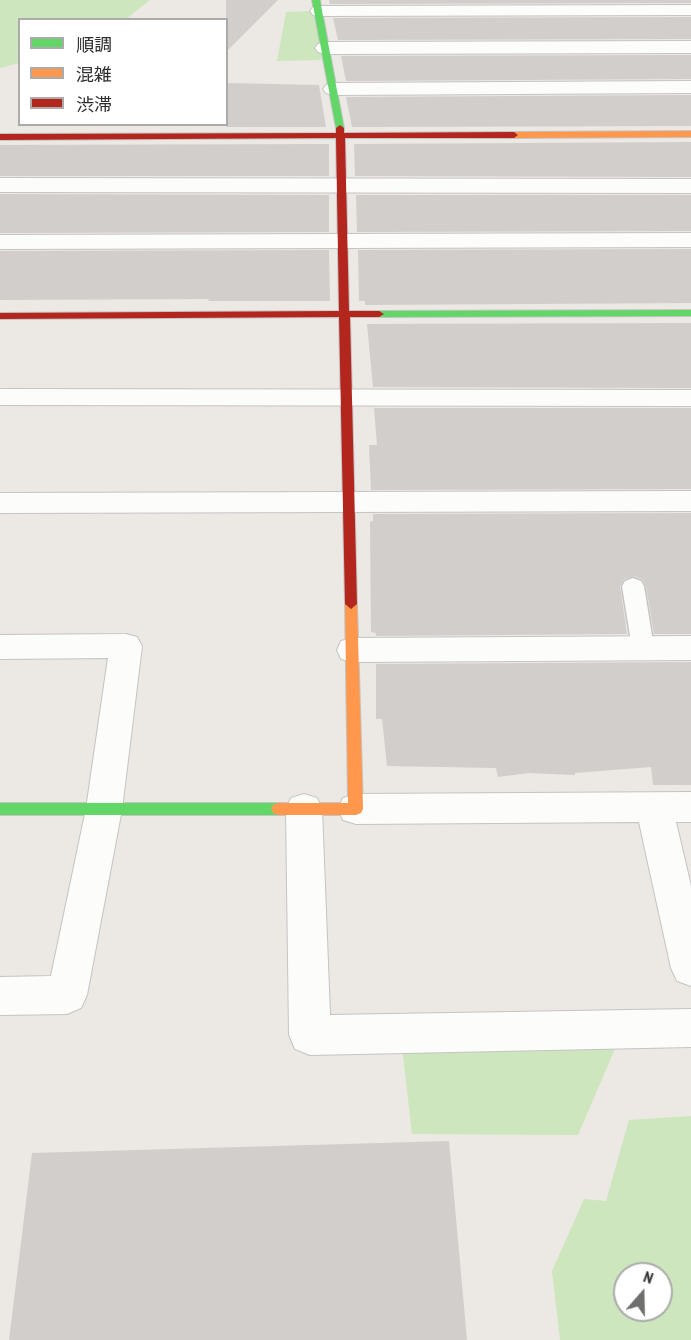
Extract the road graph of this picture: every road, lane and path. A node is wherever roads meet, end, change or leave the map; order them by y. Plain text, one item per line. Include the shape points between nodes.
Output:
1 (654, 5) edge
2 (318, 6) edge
3 (691, 9) edge
4 (671, 47) junction
5 (691, 47) edge
6 (325, 48) junction
7 (333, 89) junction
8 (690, 91) edge
9 (691, 134) edge
10 (341, 136) junction
11 (0, 137) edge
12 (0, 184) edge
13 (342, 184) junction
14 (691, 186) edge
15 (691, 240) edge
16 (0, 242) edge
17 (344, 242) junction
18 (691, 313) edge
19 (345, 314) junction
20 (0, 316) edge
21 (0, 397) edge
22 (347, 398) junction
23 (691, 398) edge
24 (691, 501) edge
25 (0, 503) edge
26 (350, 503) junction
27 (633, 586) dead end
28 (0, 647) edge
29 (643, 648) junction
30 (691, 648) edge
31 (353, 650) junction
32 (654, 807) junction
33 (691, 807) edge
34 (0, 809) edge
35 (104, 809) junction
36 (304, 809) junction
37 (356, 809) junction
38 (691, 968) edge
39 (0, 996) edge
40 (691, 1028) edge

1 - 2 street
1 - 3 street
1 - 4 street
2 - 6 street
4 - 5 street
4 - 6 street
4 - 8 street
6 - 7 street
7 - 8 street
7 - 10 street
9 - 10 street
10 - 11 street
10 - 13 street
12 - 13 street
13 - 14 street
13 - 17 street
15 - 17 street
16 - 17 street
17 - 19 street
18 - 19 street
19 - 20 street
19 - 22 street
21 - 22 street
22 - 23 street
22 - 26 street
24 - 26 street
25 - 26 street
26 - 31 street
27 - 29 lane
28 - 35 street via 126,646
29 - 30 street
29 - 31 street
31 - 37 street
32 - 33 street
32 - 37 street
32 - 38 street
34 - 35 street
35 - 36 street
35 - 39 street via 67,995
36 - 37 street
36 - 40 street via 310,1035

